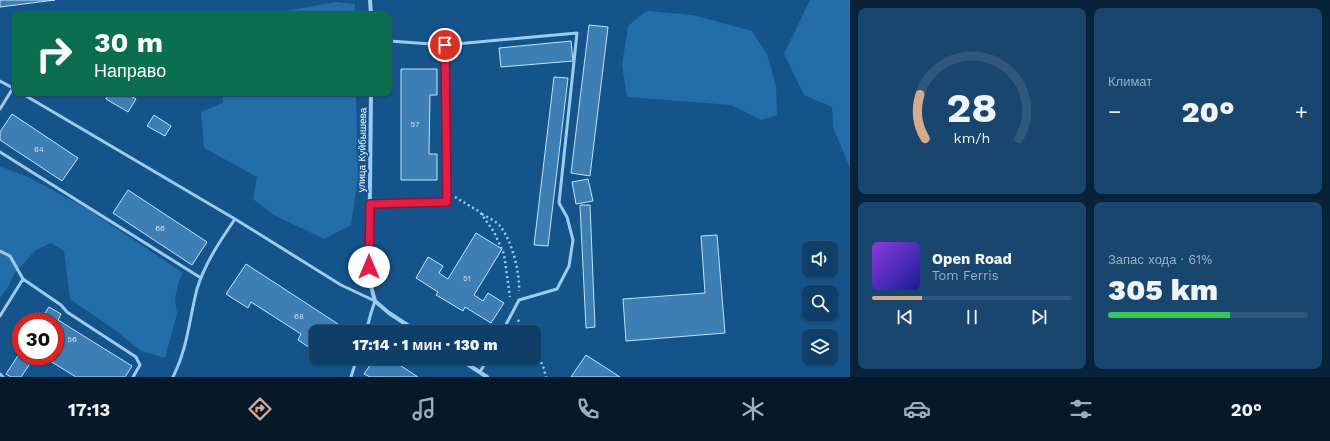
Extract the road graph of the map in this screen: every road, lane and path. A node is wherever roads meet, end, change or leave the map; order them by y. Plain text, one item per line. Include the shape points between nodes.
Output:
1 (370, 0) edge
2 (371, 12) edge
3 (392, 41) edge
4 (445, 45) junction
5 (0, 81) edge
6 (12, 88) edge
7 (12, 92) edge
8 (26, 96) edge
9 (371, 96) edge
10 (0, 109) edge
11 (0, 152) edge
12 (447, 191) junction
13 (370, 204) junction
14 (480, 212) junction
15 (235, 219) junction
16 (0, 251) edge
17 (201, 278) junction
18 (23, 279) junction
19 (519, 300) junction
20 (375, 301) junction
21 (513, 312) junction
22 (0, 316) edge
23 (368, 325) edge
24 (407, 325) edge
25 (506, 325) edge
26 (521, 325) edge
27 (541, 362) edge
28 (355, 365) edge
29 (469, 365) edge
30 (484, 365) edge
31 (480, 372) junction
32 (0, 374) edge
33 (3, 377) edge
34 (133, 377) edge
35 (173, 377) edge
36 (351, 377) edge
37 (487, 377) edge
38 (546, 377) edge

1 - 2 street
3 - 4 lane
4 - 12 lane
4 - 19 lane via 577,32 559,203 568,217 573,240 569,266 557,289
5 - 6 lane
7 - 10 lane
8 - 15 lane
9 - 13 street, улица Куйбышева
11 - 17 lane
12 - 13 lane via 447,202
12 - 14 path
13 - 20 street, улица Куйбышева via 369,279
14 - 19 path via 499,225 509,242 517,266
14 - 21 path via 494,232 504,254
15 - 17 lane via 215,249
15 - 20 lane via 341,285
16 - 18 lane via 10,256
17 - 35 lane via 184,350
18 - 22 lane
18 - 34 lane via 67,312 136,357 140,365
19 - 21 lane
20 - 23 lane
20 - 24 street
21 - 25 lane
21 - 26 path
27 - 38 path
28 - 36 lane
29 - 31 street
30 - 31 lane
31 - 37 street
32 - 33 lane

